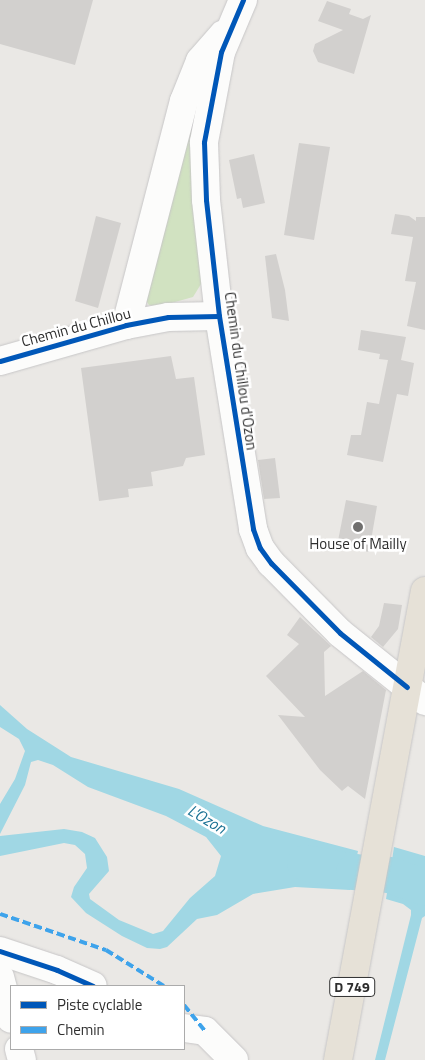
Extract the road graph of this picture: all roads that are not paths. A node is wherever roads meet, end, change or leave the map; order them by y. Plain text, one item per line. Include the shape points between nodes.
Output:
1 (243, 0) edge
2 (233, 25) junction
3 (219, 316) junction
4 (126, 325) junction
5 (0, 361) edge
6 (425, 591) edge
7 (416, 694) edge
8 (0, 951) edge
9 (0, 977) edge
10 (91, 985) edge
11 (10, 1015) edge
12 (185, 1028) edge
13 (234, 1060) edge
14 (338, 1060) edge

1 - 2 street, Chemin du Chillou d'Ozon
2 - 3 street, Chemin du Chillou d'Ozon via 210,98 204,142 206,200
2 - 4 street via 200,61 184,101
3 - 4 street, Chemin du Chillou via 168,317
3 - 7 street, Chemin du Chillou d'Ozon via 248,506 260,548 340,633
4 - 5 street, Chemin du Chillou
6 - 7 main road, D 749
7 - 14 main road, D 749 via 382,825
8 - 10 street
9 - 11 street
12 - 13 street via 205,1031

